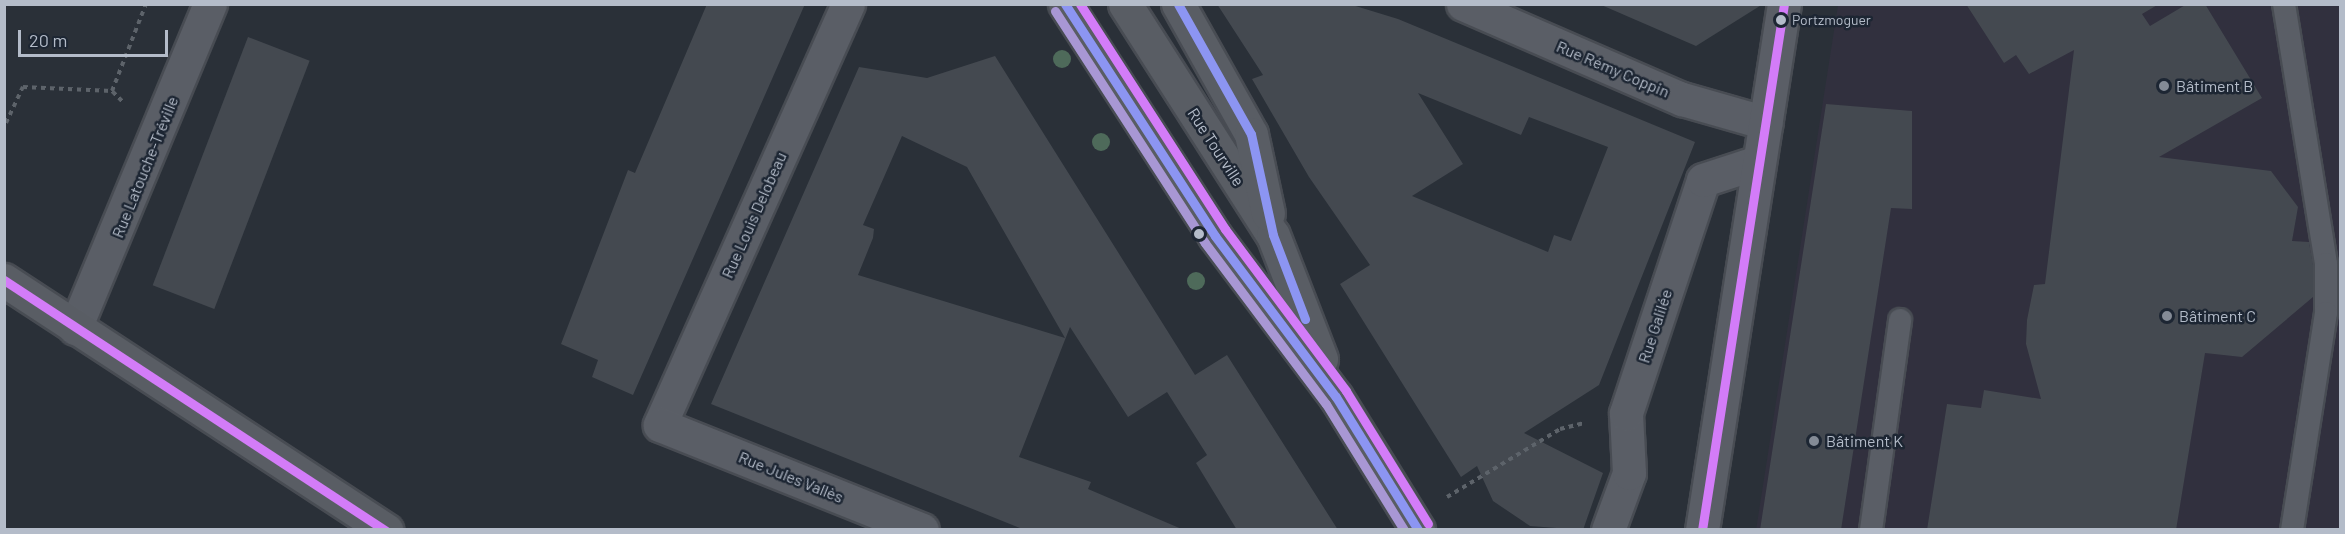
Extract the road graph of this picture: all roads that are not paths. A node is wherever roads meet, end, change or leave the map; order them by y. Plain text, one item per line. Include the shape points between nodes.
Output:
1 (210, 4) edge
2 (848, 4) edge
3 (1065, 4) edge
4 (1125, 4) edge
5 (1178, 4) edge
6 (1463, 4) edge
7 (1784, 4) edge
8 (2284, 4) edge
9 (1766, 123) junction
10 (1758, 162) junction
11 (1273, 235) junction
12 (4, 280) edge
13 (1900, 320) dead end
14 (75, 328) junction
15 (1336, 397) junction
16 (660, 425) joint
17 (1415, 524) edge
18 (386, 530) edge
19 (922, 530) edge
20 (1608, 530) edge
21 (1702, 530) edge
22 (1871, 530) edge
23 (2292, 530) edge

1 - 14 street, Rue Latouche-Tréville
2 - 16 street, Rue Louis Delobeau
3 - 15 main road, Rue Tourville via 1215,236
4 - 11 main road, Rue Tourville
5 - 11 main road via 1251,134
6 - 9 street, Rue Rémy Coppin via 1682,99
7 - 9 street
8 - 23 lane via 2326,264 2326,313
9 - 10 street
10 - 20 street, Rue Galilée via 1703,180 1626,413 1629,473
10 - 21 street via 1753,227
11 - 15 main road, Rue Tourville
12 - 14 main road
13 - 22 lane
14 - 18 main road
15 - 17 main road, Rue Tourville
16 - 19 street, Rue Jules Vallès

